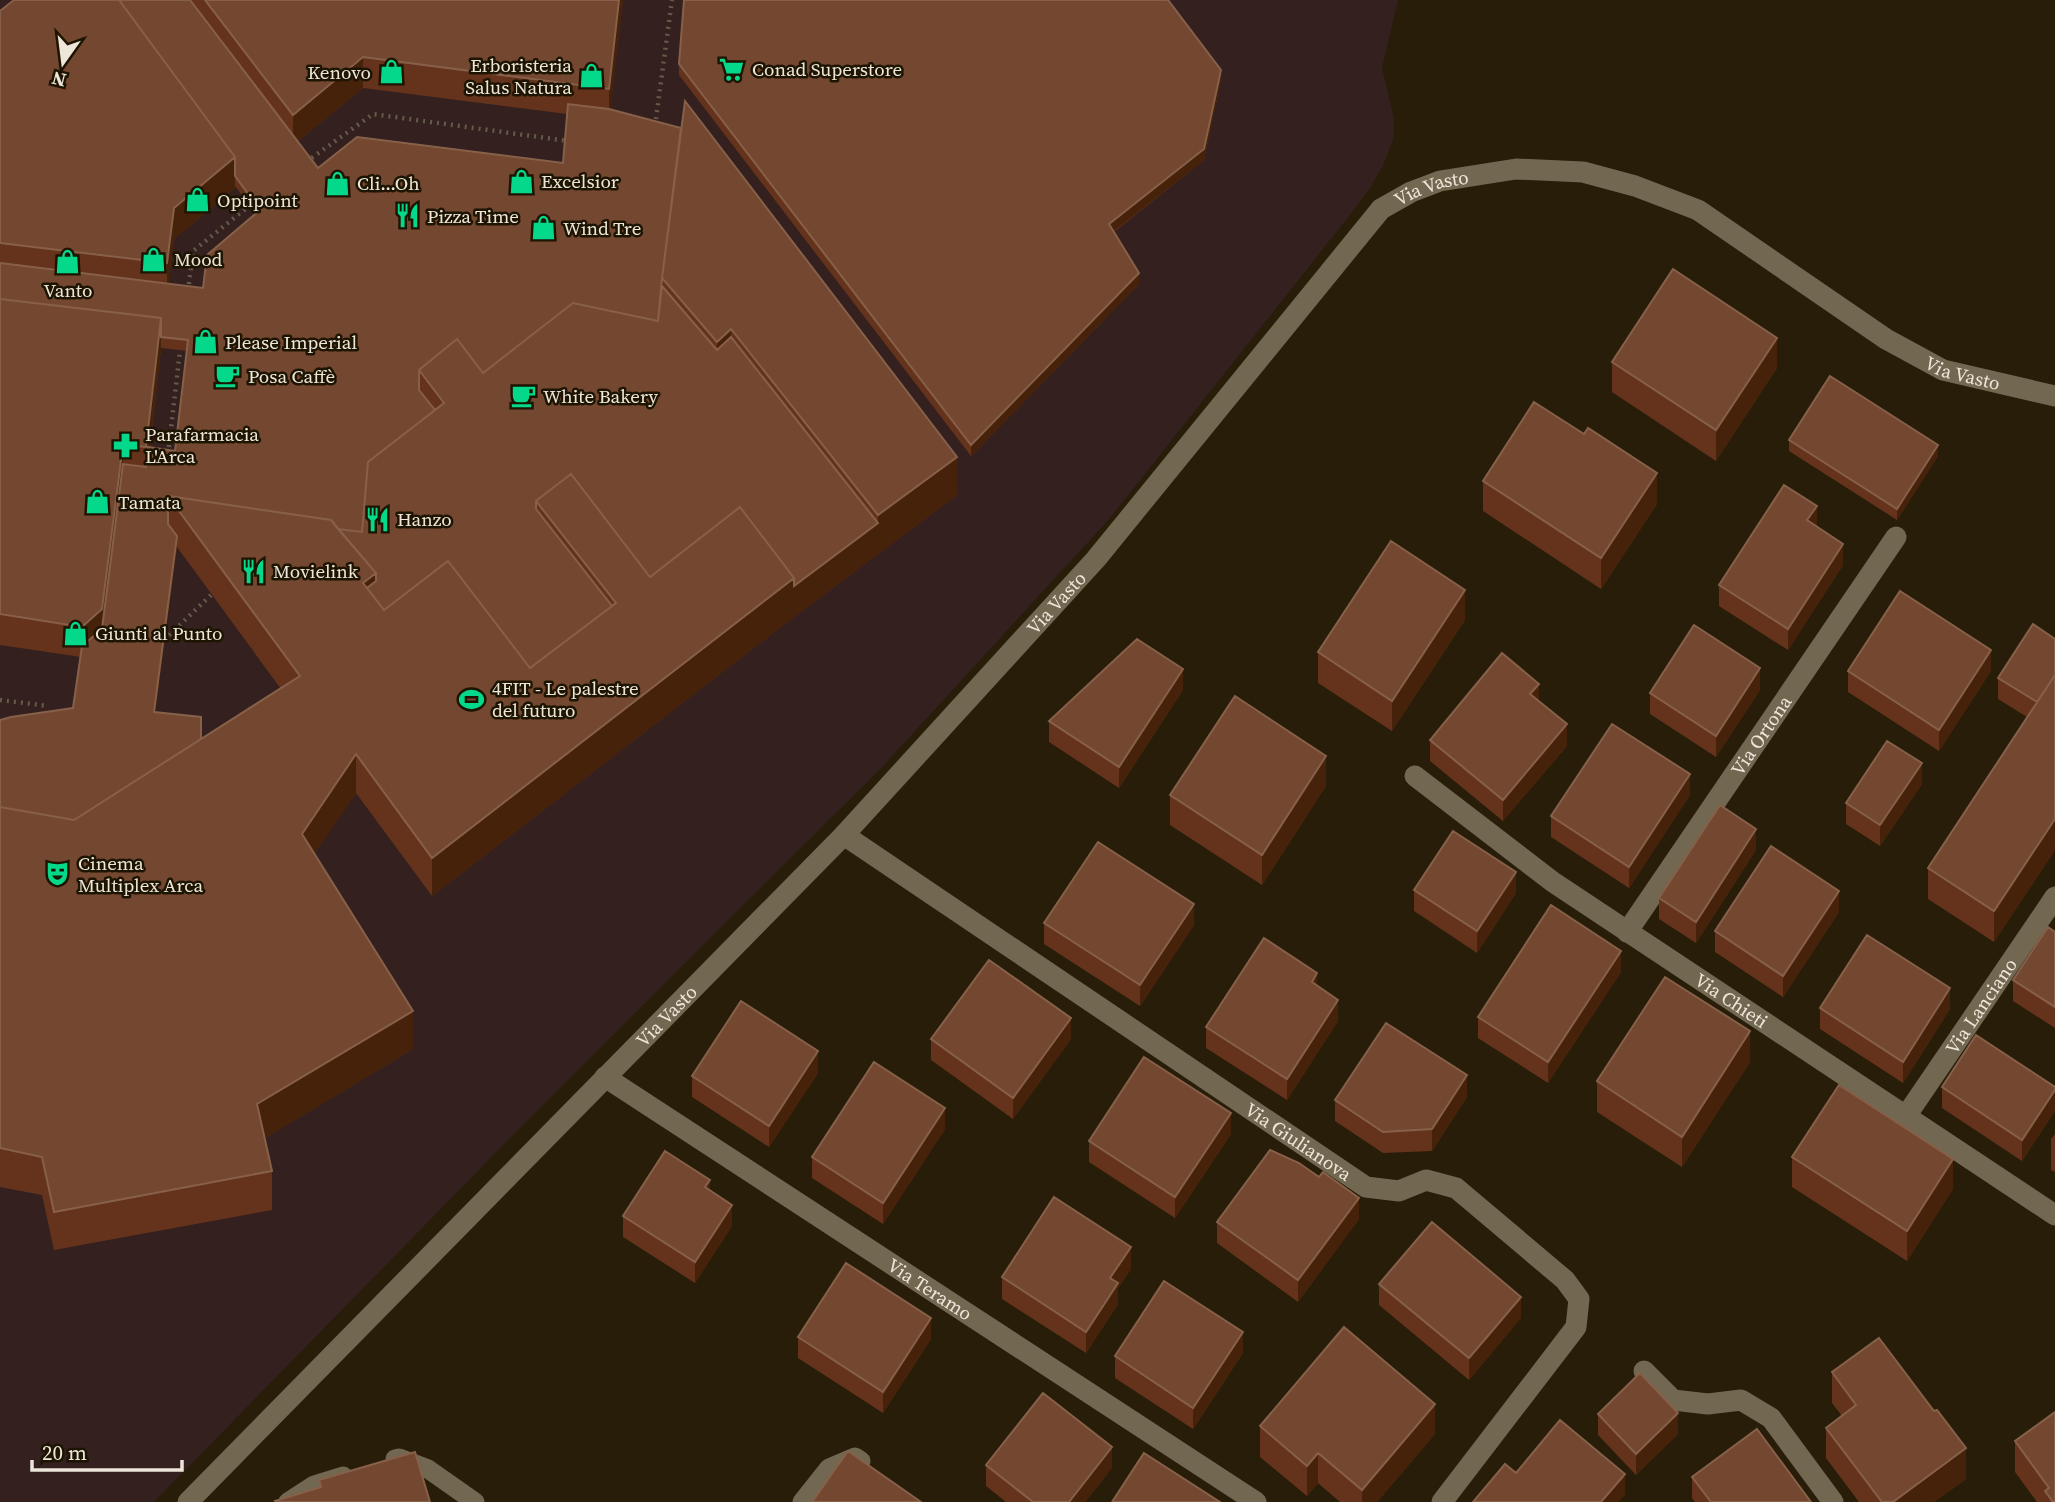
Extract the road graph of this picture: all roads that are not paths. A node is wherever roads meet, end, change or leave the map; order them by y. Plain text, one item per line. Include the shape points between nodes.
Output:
1 (2055, 396) edge
2 (1896, 537) dead end
3 (1415, 776) dead end
4 (844, 835) junction
5 (2055, 897) edge
6 (1627, 932) junction
7 (605, 1077) junction
8 (1906, 1116) junction
9 (2055, 1215) edge
10 (1644, 1371) dead end
11 (876, 1472) edge
12 (188, 1502) edge
13 (288, 1502) edge
14 (475, 1502) edge
15 (802, 1502) edge
16 (1256, 1502) edge
17 (1442, 1502) edge
18 (1833, 1502) edge

1 - 4 street, Via Vasto via 1942,370 1886,339 1698,210 1635,186 1583,172 1516,169 1440,181 1381,209 1096,559
2 - 6 street, Via Ortona
3 - 6 street, Via Chieti via 1553,882
4 - 7 street, Via Vasto
4 - 17 street, Via Giulianova via 1366,1187 1399,1191 1426,1180 1456,1188 1565,1280 1579,1299 1576,1327
5 - 8 street, Via Lanciano
6 - 8 street, Via Chieti
7 - 12 street, Via Vasto
7 - 16 street, Via Teramo
8 - 9 street, Via Chieti
10 - 18 street via 1673,1401 1708,1404 1741,1400 1770,1418
11 - 15 lane via 855,1457 830,1468
13 - 14 lane via 314,1485 399,1458 428,1469

